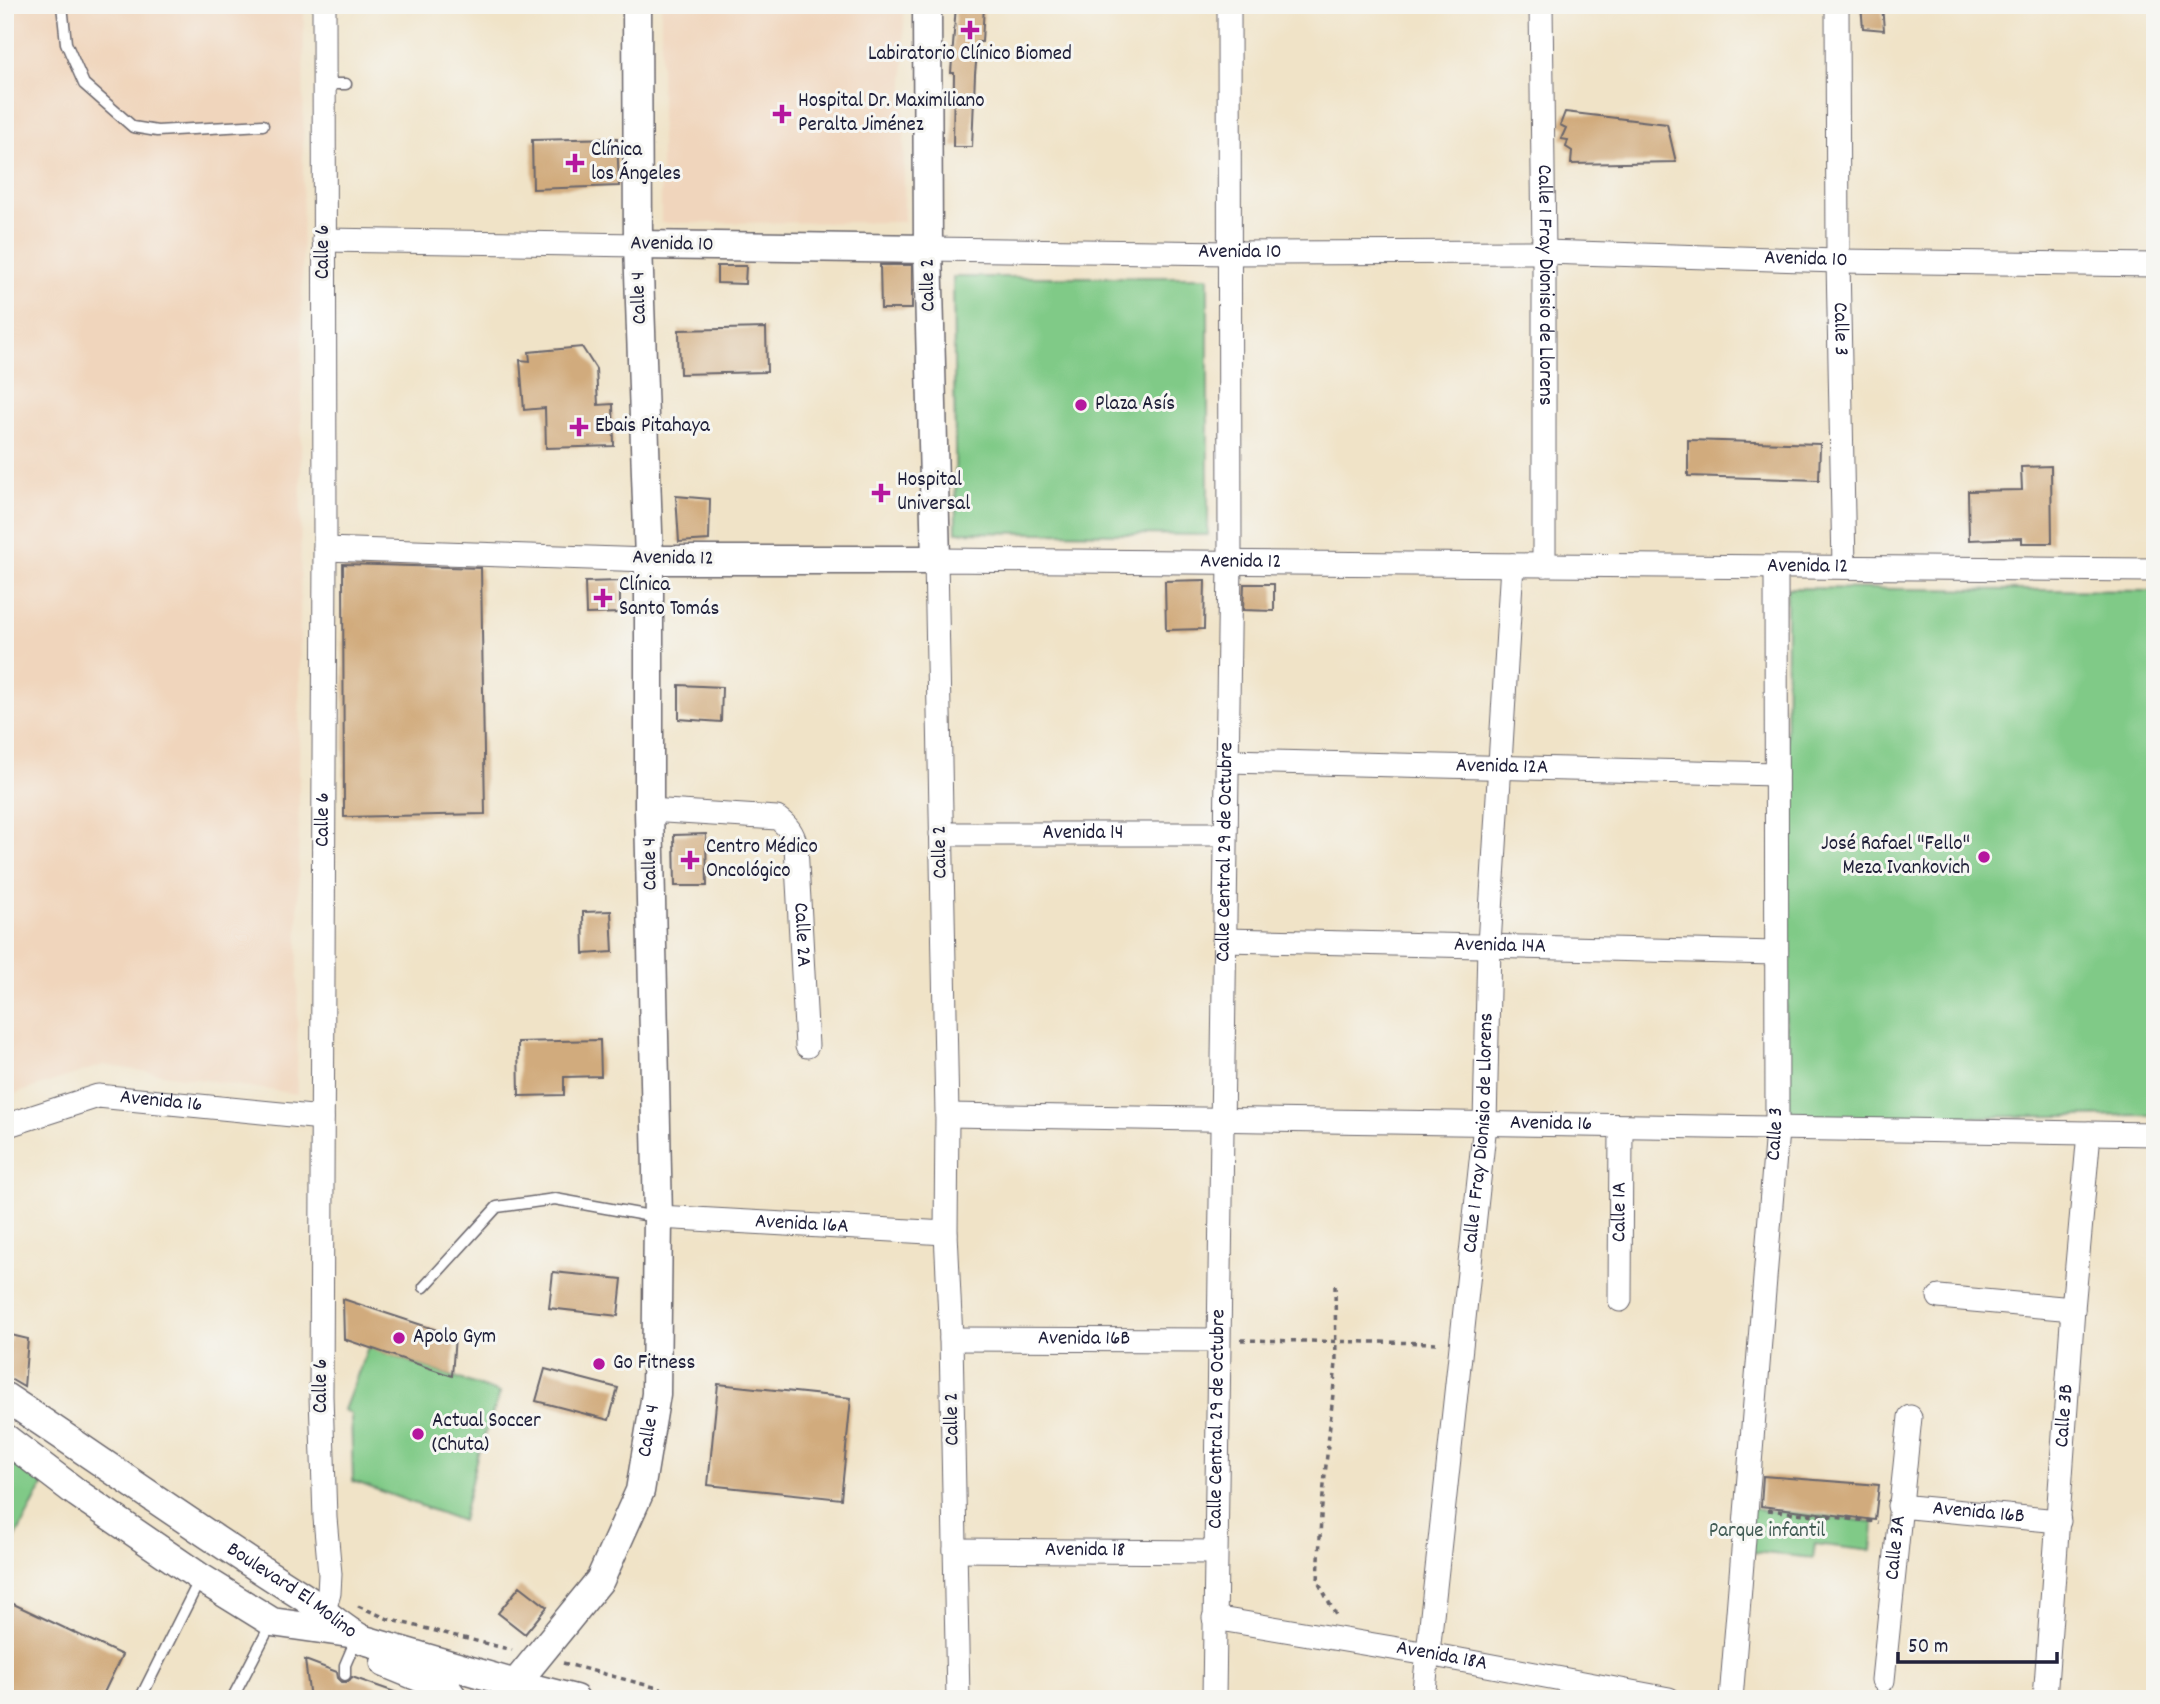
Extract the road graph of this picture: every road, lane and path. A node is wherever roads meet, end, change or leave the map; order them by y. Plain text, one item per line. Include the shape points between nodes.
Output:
1 (62, 5) edge
2 (324, 5) edge
3 (637, 5) edge
4 (927, 5) edge
5 (1229, 5) edge
6 (1541, 5) edge
7 (1837, 5) edge
8 (263, 125) dead end
9 (324, 240) junction
10 (638, 244) junction
11 (928, 249) junction
12 (1544, 252) junction
13 (1230, 253) junction
14 (1838, 261) junction
15 (2155, 265) edge
16 (325, 549) junction
17 (649, 559) junction
18 (936, 560) junction
19 (1230, 562) junction
20 (1513, 565) junction
21 (1544, 565) junction
22 (1844, 567) junction
23 (1776, 569) junction
24 (2155, 570) edge
25 (1227, 761) junction
26 (1500, 766) junction
27 (1776, 774) junction
28 (649, 810) junction
29 (941, 834) junction
30 (1225, 834) junction
31 (1224, 940) junction
32 (1489, 945) junction
33 (1776, 953) junction
34 (807, 1046) dead end
35 (947, 1115) junction
36 (322, 1118) junction
37 (1221, 1119) junction
38 (1485, 1124) junction
39 (5, 1126) edge
40 (1621, 1127) junction
41 (1777, 1130) junction
42 (2089, 1133) junction
43 (2155, 1134) edge
44 (658, 1217) junction
45 (946, 1233) junction
46 (1335, 1285) dead end
47 (424, 1287) dead end
48 (1939, 1297) dead end
49 (1620, 1300) dead end
50 (2073, 1309) junction
51 (951, 1339) junction
52 (1218, 1339) junction
53 (1336, 1341) junction
54 (1462, 1343) junction
55 (5, 1397) edge
56 (1910, 1417) dead end
57 (5, 1438) edge
58 (1746, 1508) junction
59 (1899, 1515) junction
60 (2059, 1521) junction
61 (955, 1550) junction
62 (1214, 1552) junction
63 (201, 1578) junction
64 (1213, 1618) junction
65 (321, 1620) junction
66 (272, 1622) junction
67 (357, 1637) junction
68 (1353, 1642) junction
69 (1428, 1654) junction
70 (345, 1675) dead end
71 (1882, 1680) dead end
72 (510, 1691) edge
73 (140, 1699) edge
74 (232, 1699) edge
75 (454, 1699) edge
76 (575, 1699) edge
77 (958, 1699) edge
78 (1214, 1699) edge
79 (1423, 1699) edge
80 (1669, 1699) edge
81 (1731, 1699) edge
82 (2045, 1699) edge

1 - 8 lane via 66,43 84,83 133,127 157,131
2 - 9 street, Calle 6 via 336,84
3 - 10 street, Calle 4
4 - 11 street, Calle 2
5 - 13 street, Calle Central 29 de Octubre
6 - 12 street, Calle 1 Fray Dionisio de Llorens
7 - 14 street, Calle 3
9 - 10 street, Avenida 10
9 - 16 street, Calle 6
10 - 11 street, Avenida 10
10 - 17 street, Calle 4
11 - 13 street, Avenida 10
11 - 18 street, Calle 2
12 - 13 street, Avenida 10
12 - 14 street, Avenida 10
12 - 21 street, Calle 1 Fray Dionisio de Llorens
13 - 19 street, Calle Central 29 de Octubre
14 - 15 street, Avenida 10
14 - 22 street, Calle 3
16 - 17 street, Avenida 12
16 - 36 street, Calle 6
17 - 18 street, Avenida 12
17 - 28 street, Calle 4
18 - 19 street, Avenida 12
18 - 29 street, Calle 2
19 - 20 street, Avenida 12
19 - 25 street, Calle Central 29 de Octubre
20 - 21 street, Avenida 12
20 - 26 street, Calle 1 Fray Dionisio de Llorens
21 - 23 street, Avenida 12
22 - 23 street, Avenida 12
22 - 24 street, Avenida 12
23 - 27 street, Calle 3
25 - 26 street, Avenida 12A
25 - 30 street, Calle Central 29 de Octubre
26 - 27 street, Avenida 12A
26 - 32 street, Calle 1 Fray Dionisio de Llorens
27 - 33 street, Calle 3
28 - 34 street, Calle 2A via 776,818 787,825 796,846
28 - 44 street, Calle 4
29 - 30 street, Avenida 14
29 - 35 street, Calle 2
30 - 31 street, Calle Central 29 de Octubre
31 - 32 street, Avenida 14A
31 - 37 street, Calle Central 29 de Octubre
32 - 33 street, Avenida 14A
32 - 38 street, Calle 1 Fray Dionisio de Llorens
33 - 41 street, Calle 3
35 - 37 street, Avenida 16
35 - 45 street, Calle 2
36 - 39 street, Avenida 16 via 99,1096
36 - 65 street, Calle 6 via 321,1396 330,1574
37 - 38 street, Avenida 16
37 - 52 street, Calle Central 29 de Octubre
38 - 40 street, Avenida 16
38 - 54 street, Calle 1 Fray Dionisio de Llorens
40 - 41 street, Avenida 16
40 - 49 street, Calle 1A
41 - 42 street, Avenida 16
41 - 58 street, Calle 3
42 - 43 street, Avenida 16
42 - 50 street, Calle 3B
44 - 45 street, Avenida 16A
44 - 47 lane via 555,1199 497,1206
44 - 72 street, Calle 4 via 656,1394 640,1491 600,1580
45 - 51 street, Calle 2
46 - 53 path
48 - 50 street
50 - 60 street, Calle 3B
51 - 52 street, Avenida 16B
51 - 61 street, Calle 2
52 - 53 path
52 - 62 street, Calle Central 29 de Octubre
53 - 54 path
53 - 68 path via 1318,1583
54 - 69 street, Calle 1 Fray Dionisio de Llorens
55 - 65 street, Boulevard El Molino via 256,1567
56 - 59 street, Calle 3A
57 - 63 street, Boulevard El Molino
58 - 59 path
58 - 81 street, Calle 3
59 - 60 street, Avenida 16B
59 - 71 street, Calle 3A
60 - 82 street, Calle 3B
61 - 62 street, Avenida 18
61 - 77 street, Calle 2
62 - 64 street, Calle Central 29 de Octubre
63 - 66 street, Boulevard El Molino
63 - 73 lane
64 - 68 street, Avenida 18A
64 - 78 street, Calle Central 29 de Octubre
65 - 66 street, Boulevard El Molino
65 - 67 street, Boulevard El Molino
66 - 74 lane
67 - 70 lane
67 - 72 street
67 - 75 street, Boulevard El Molino via 383,1662 446,1688
68 - 69 street, Avenida 18A
69 - 79 street, Calle 1 Fray Dionisio de Llorens
69 - 80 street, Avenida 18A
72 - 76 street

